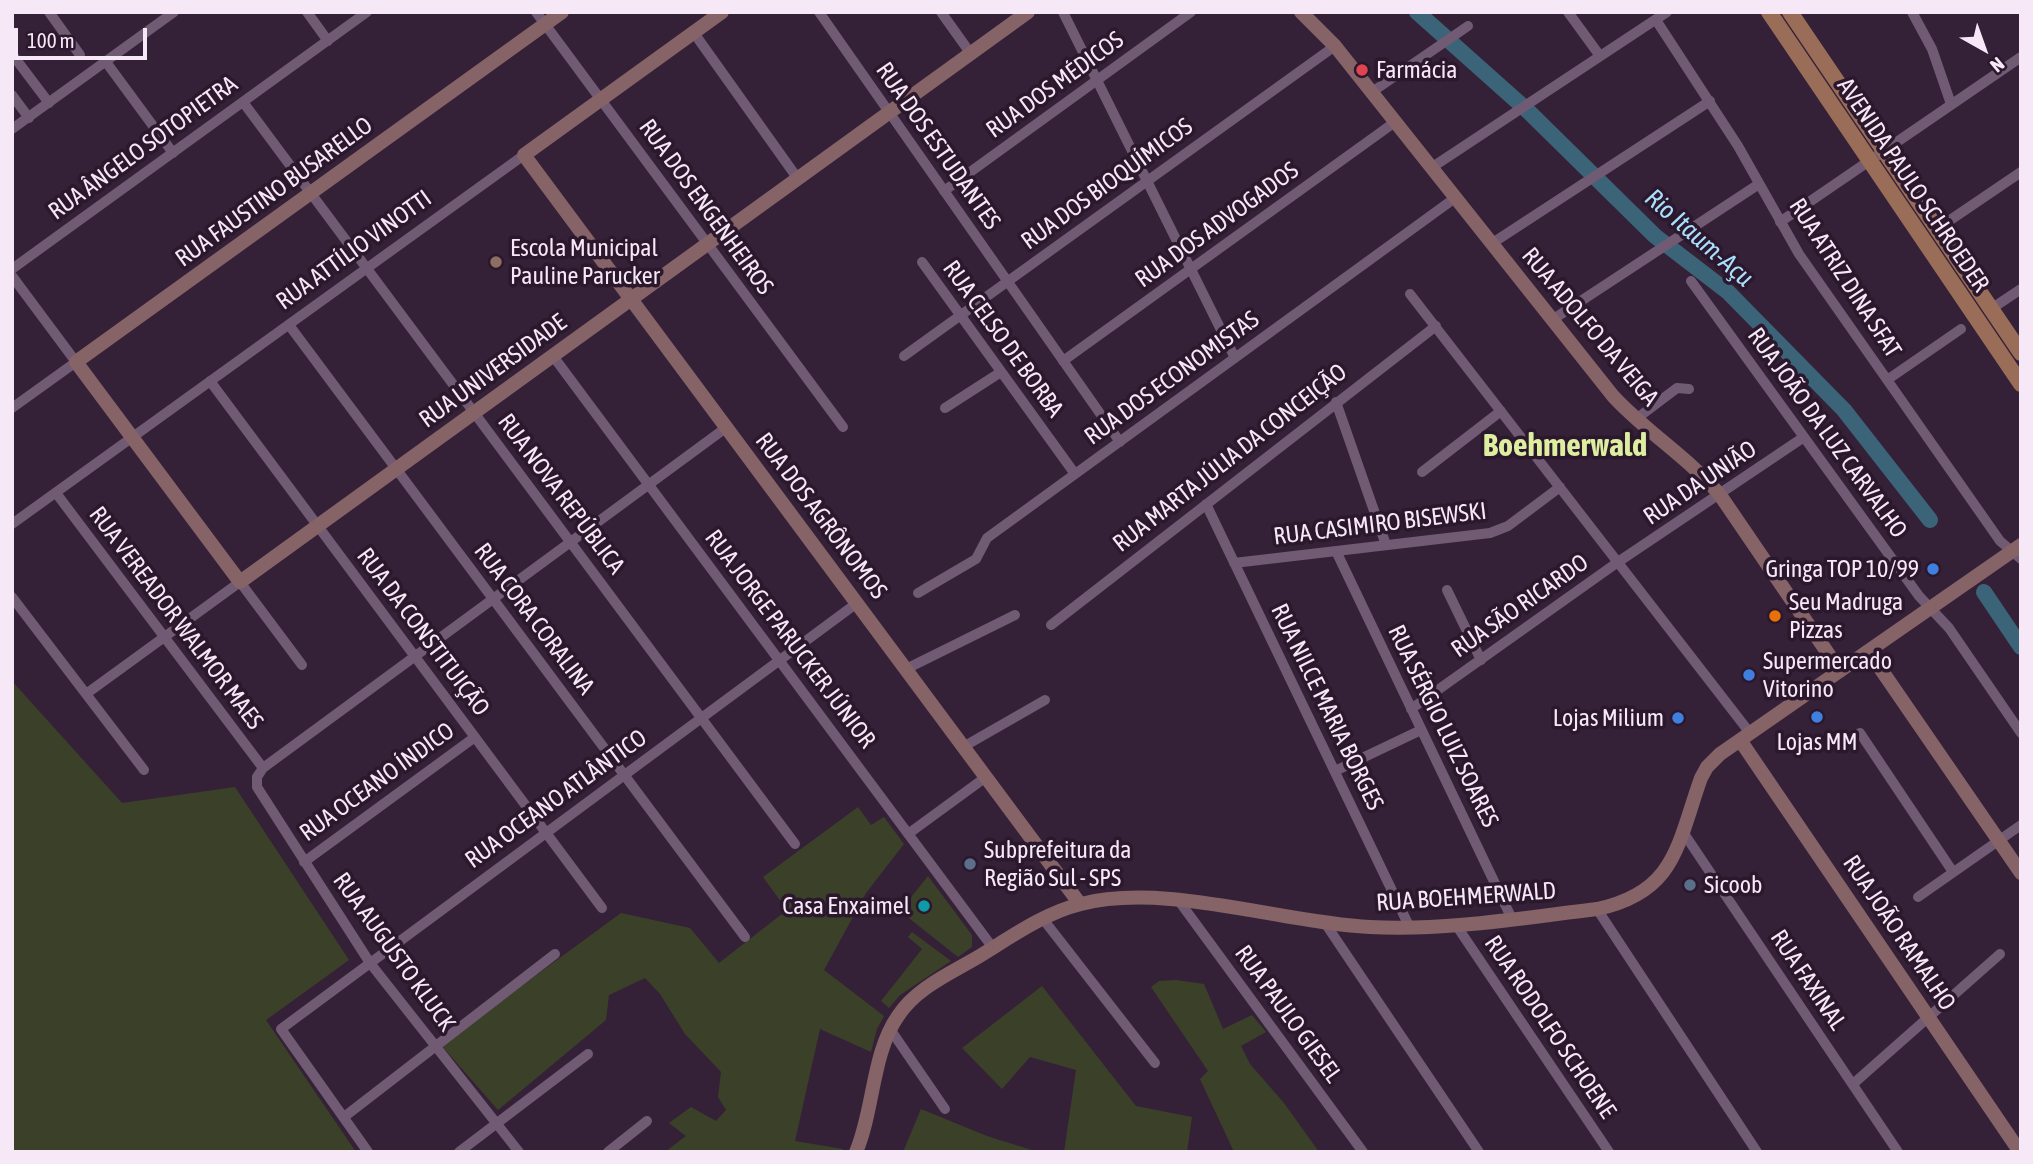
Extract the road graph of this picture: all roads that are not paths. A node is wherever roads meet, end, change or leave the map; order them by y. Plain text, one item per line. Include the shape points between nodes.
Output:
1 (48, 12) edge
2 (174, 12) edge
3 (307, 12) edge
4 (367, 12) edge
5 (562, 12) edge
6 (722, 12) edge
7 (819, 12) edge
8 (941, 12) edge
9 (1028, 12) edge
10 (1063, 12) edge
11 (1191, 12) edge
12 (1301, 12) edge
13 (1568, 12) edge
14 (1667, 12) edge
15 (1769, 12) edge
16 (1790, 12) edge
17 (1912, 12) edge
18 (541, 18) edge
19 (1656, 20) junction
20 (1468, 26) dead end
21 (694, 33) junction
22 (328, 41) junction
23 (1335, 46) junction
24 (12, 54) edge
25 (971, 54) junction
26 (80, 55) dead end
27 (1600, 56) junction
28 (2021, 57) edge
29 (106, 62) junction
30 (1097, 80) junction
31 (1372, 92) junction
32 (12, 95) edge
33 (601, 99) junction
34 (243, 102) junction
35 (1710, 102) junction
36 (49, 103) junction
37 (1951, 104) junction
38 (889, 113) junction
39 (29, 117) junction
40 (1395, 122) junction
41 (12, 129) edge
42 (1884, 151) junction
43 (173, 153) junction
44 (524, 155) junction
45 (1869, 161) junction
46 (1431, 167) junction
47 (2021, 172) edge
48 (798, 179) junction
49 (1147, 181) junction
50 (1759, 184) junction
51 (944, 191) junction
52 (310, 193) junction
53 (1455, 198) junction
54 (1780, 222) junction
55 (1937, 229) junction
56 (708, 244) junction
57 (1492, 244) junction
58 (922, 262) dead end
59 (12, 269) edge
60 (367, 269) junction
61 (1191, 269) junction
62 (12, 276) edge
63 (1007, 281) junction
64 (1691, 281) dead end
65 (2021, 289) edge
66 (1410, 294) dead end
67 (631, 299) junction
68 (1991, 309) junction
69 (961, 315) junction
70 (1552, 320) junction
71 (289, 325) junction
72 (1436, 326) junction
73 (1961, 329) dead end
74 (2021, 353) edge
75 (553, 356) junction
76 (904, 356) dead end
77 (1235, 358) junction
78 (1063, 361) junction
79 (76, 362) junction
80 (1001, 372) junction
81 (1887, 380) junction
82 (210, 381) junction
83 (2021, 384) edge
84 (1689, 389) dead end
85 (1336, 402) junction
86 (12, 408) edge
87 (945, 408) dead end
88 (1501, 411) junction
89 (474, 413) junction
90 (1636, 419) junction
91 (843, 427) dead end
92 (727, 428) junction
93 (1804, 437) junction
94 (132, 438) junction
95 (1120, 442) junction
96 (396, 469) junction
97 (1422, 472) dead end
98 (1075, 474) junction
99 (649, 485) junction
100 (1560, 486) junction
101 (56, 493) junction
102 (1720, 495) junction
103 (1206, 504) junction
104 (12, 524) edge
105 (318, 526) junction
106 (571, 542) junction
107 (1386, 545) junction
108 (1335, 551) junction
109 (2018, 552) edge
110 (1618, 562) junction
111 (1234, 564) junction
112 (240, 582) junction
113 (1447, 590) dead end
114 (918, 593) dead end
115 (12, 597) edge
116 (493, 599) junction
117 (857, 603) junction
118 (1931, 608) junction
119 (1015, 615) dead end
120 (1051, 625) dead end
121 (164, 637) junction
122 (1869, 652) junction
123 (415, 657) junction
124 (779, 660) junction
125 (1481, 660) junction
126 (302, 665) dead end
127 (906, 669) junction
128 (1840, 671) junction
129 (86, 694) junction
130 (1045, 700) dead end
131 (1411, 709) junction
132 (701, 718) junction
133 (1421, 730) junction
134 (1860, 733) dead end
135 (2021, 733) edge
136 (1745, 736) junction
137 (475, 737) junction
138 (964, 747) junction
139 (264, 768) junction
140 (144, 770) dead end
141 (1335, 771) junction
142 (624, 775) junction
143 (986, 777) junction
144 (2021, 825) edge
145 (546, 832) junction
146 (1683, 832) junction
147 (908, 834) junction
148 (1998, 841) junction
149 (796, 844) dead end
150 (304, 862) junction
151 (1953, 872) junction
152 (2021, 873) edge
153 (1918, 897) dead end
154 (1179, 901) junction
155 (1080, 904) junction
156 (602, 908) dead end
157 (1597, 909) junction
158 (1042, 919) junction
159 (1512, 919) junction
160 (1325, 923) junction
161 (1457, 925) junction
162 (1410, 928) junction
163 (745, 937) dead end
164 (993, 948) junction
165 (555, 954) dead end
166 (2000, 954) dead end
167 (370, 963) junction
168 (1929, 1017) junction
169 (890, 1029) junction
170 (436, 1046) junction
171 (588, 1054) dead end
172 (1155, 1063) dead end
173 (1853, 1084) junction
174 (945, 1109) dead end
175 (344, 1117) junction
176 (647, 1121) dead end
177 (496, 1124) junction
178 (368, 1152) edge
179 (459, 1152) edge
180 (519, 1152) edge
181 (608, 1152) edge
182 (856, 1152) edge
183 (1363, 1152) edge
184 (1479, 1152) edge
185 (1609, 1152) edge
186 (1757, 1152) edge
187 (1898, 1152) edge
188 (2020, 1152) edge

1 - 26 street
2 - 29 street
3 - 22 street
4 - 22 street, RUA ÂNGELO SOTOPIETRA
5 - 18 street, RUA FAUSTINO BUSARELLO
6 - 21 street, RUA ATTÍLIO VINOTTI
7 - 38 street, RUA DOS ESTUDANTES
8 - 25 street
9 - 25 street, RUA UNIVERSIDADE
10 - 30 street
11 - 30 street, RUA DOS MÉDICOS
12 - 23 street, RUA ADOLFO DA VEIGA
13 - 27 street
14 - 19 street
15 - 45 main road, AVENIDA PAULO SCHROEDER
16 - 42 main road, AVENIDA PAULO SCHROEDER
17 - 37 street via 1932,49
18 - 33 street, RUA DOS ENGENHEIROS
18 - 52 street, RUA FAUSTINO BUSARELLO
19 - 27 street
19 - 35 street, RUA ATRIZ DINA SFAT
20 - 31 street
21 - 33 street, RUA ATTÍLIO VINOTTI
21 - 48 street
22 - 34 street, RUA ÂNGELO SOTOPIETRA
23 - 31 street, RUA ADOLFO DA VEIGA
23 - 49 street, RUA DOS BIOQUÍMICOS
24 - 36 street
25 - 38 street, RUA UNIVERSIDADE
27 - 46 street
28 - 37 street
29 - 36 street
29 - 43 street
30 - 49 street
30 - 51 street, RUA DOS MÉDICOS
31 - 40 street, RUA ADOLFO DA VEIGA
32 - 39 street
33 - 44 street, RUA ATTÍLIO VINOTTI
33 - 56 street, RUA DOS ENGENHEIROS
34 - 43 street, RUA ÂNGELO SOTOPIETRA
34 - 52 street, RUA NOVA REPÚBLICA
35 - 50 street, RUA ATRIZ DINA SFAT
35 - 57 street
36 - 39 street
37 - 42 street
38 - 48 street, RUA UNIVERSIDADE
38 - 51 street, RUA DOS ESTUDANTES
39 - 41 street
40 - 46 street, RUA ADOLFO DA VEIGA
40 - 61 street, RUA DOS ADVOGADOS
42 - 45 street
42 - 55 main road, AVENIDA PAULO SCHROEDER
43 - 59 street, RUA ÂNGELO SOTOPIETRA
44 - 60 street, RUA ATTÍLIO VINOTTI
44 - 67 street, RUA DOS AGRÔNOMOS
45 - 54 street
45 - 83 main road, AVENIDA PAULO SCHROEDER
46 - 53 street, RUA ADOLFO DA VEIGA
47 - 55 street
48 - 56 street, RUA UNIVERSIDADE
49 - 61 street
49 - 63 street, RUA DOS BIOQUÍMICOS
50 - 54 street, RUA ATRIZ DINA SFAT
50 - 70 street
51 - 63 street, RUA DOS ESTUDANTES
52 - 60 street, RUA NOVA REPÚBLICA
52 - 79 street, RUA FAUSTINO BUSARELLO
53 - 57 street, RUA ADOLFO DA VEIGA
53 - 77 street, RUA DOS ECONOMISTAS
54 - 81 street, RUA ATRIZ DINA SFAT
55 - 68 main road, AVENIDA PAULO SCHROEDER
56 - 67 street, RUA UNIVERSIDADE
56 - 91 street, RUA DOS ENGENHEIROS
57 - 70 street, RUA ADOLFO DA VEIGA
58 - 69 street, RUA CELSO DE BORBA
60 - 71 street, RUA ATTÍLIO VINOTTI
60 - 89 street, RUA NOVA REPÚBLICA
61 - 77 street
61 - 78 street, RUA DOS ADVOGADOS
62 - 79 street
63 - 69 street, RUA DOS BIOQUÍMICOS
63 - 78 street, RUA DOS ESTUDANTES
64 - 93 street, RUA JOÃO DA LUZ CARVALHO
65 - 68 street
66 - 72 street
67 - 75 street, RUA UNIVERSIDADE
67 - 92 street, RUA DOS AGRÔNOMOS
68 - 74 main road, AVENIDA PAULO SCHROEDER
69 - 76 street, RUA DOS BIOQUÍMICOS
69 - 80 street, RUA CELSO DE BORBA
70 - 90 street, RUA ADOLFO DA VEIGA
71 - 82 street, RUA ATTÍLIO VINOTTI
71 - 96 street, RUA CORA CORALINA
72 - 85 street, RUA MARTA JÚLIA DA CONCEIÇÃO
72 - 88 street
73 - 81 street
75 - 89 street, RUA UNIVERSIDADE
75 - 99 street, RUA JORGE PARUCKER JÚNIOR
77 - 95 street, RUA DOS ECONOMISTAS
78 - 95 street, RUA DOS ESTUDANTES
79 - 86 street, RUA FAUSTINO BUSARELLO
79 - 94 street
80 - 87 street
80 - 98 street, RUA CELSO DE BORBA
81 - 109 street, RUA ATRIZ DINA SFAT via 2000,541
82 - 94 street, RUA ATTÍLIO VINOTTI
82 - 105 street, RUA DA CONSTITUIÇÃO
84 - 90 street via 1677,388
85 - 103 street, RUA MARTA JÚLIA DA CONCEIÇÃO
85 - 107 street
88 - 97 street
88 - 100 street
89 - 96 street, RUA UNIVERSIDADE
89 - 106 street, RUA NOVA REPÚBLICA
90 - 102 street, RUA ADOLFO DA VEIGA
92 - 99 street
92 - 117 street, RUA DOS AGRÔNOMOS
93 - 102 street, RUA DA UNIÃO
93 - 118 street, RUA JOÃO DA LUZ CARVALHO
94 - 101 street, RUA ATTÍLIO VINOTTI
94 - 112 street
95 - 98 street, RUA DOS ECONOMISTAS
96 - 105 street, RUA UNIVERSIDADE
96 - 116 street, RUA CORA CORALINA
98 - 114 street, RUA DOS ECONOMISTAS via 987,538 976,559
99 - 106 street
99 - 124 street, RUA JORGE PARUCKER JÚNIOR
100 - 107 street, RUA CASIMIRO BISEWSKI via 1496,532
100 - 110 street
101 - 104 street, RUA ATTÍLIO VINOTTI
101 - 121 street, RUA VEREADOR WALMOR MAES
102 - 110 street, RUA DA UNIÃO
102 - 128 street, RUA ADOLFO DA VEIGA
103 - 111 street, RUA NILCE MARIA BORGES
103 - 120 street, RUA MARTA JÚLIA DA CONCEIÇÃO
105 - 112 street, RUA UNIVERSIDADE
105 - 123 street, RUA DA CONSTITUIÇÃO
106 - 116 street
106 - 132 street, RUA NOVA REPÚBLICA
107 - 108 street, RUA CASIMIRO BISEWSKI
108 - 111 street, RUA CASIMIRO BISEWSKI
108 - 131 street, RUA SÉRGIO LUIZ SOARES
109 - 118 street, RUA BOEHMERWALD
110 - 125 street, RUA SÃO RICARDO
110 - 136 street
111 - 141 street, RUA NILCE MARIA BORGES
112 - 121 street, RUA UNIVERSIDADE
112 - 126 street
113 - 125 street
115 - 129 street
116 - 123 street
116 - 142 street, RUA CORA CORALINA
117 - 124 street, RUA OCEANO ATLÂNTICO
117 - 127 street, RUA DOS AGRÔNOMOS
118 - 122 street, RUA BOEHMERWALD
118 - 135 street, RUA JOÃO DA LUZ CARVALHO
119 - 127 street
121 - 129 street, RUA UNIVERSIDADE
121 - 139 street, RUA VEREADOR WALMOR MAES
122 - 128 street, RUA BOEHMERWALD
122 - 148 street
123 - 137 street, RUA DA CONSTITUIÇÃO
123 - 139 street
124 - 132 street, RUA OCEANO ATLÂNTICO
124 - 147 street, RUA JORGE PARUCKER JÚNIOR
125 - 131 street, RUA SÃO RICARDO
127 - 138 street, RUA DOS AGRÔNOMOS
128 - 136 street, RUA BOEHMERWALD
129 - 140 street
130 - 138 street
131 - 133 street, RUA SÉRGIO LUIZ SOARES
132 - 142 street, RUA OCEANO ATLÂNTICO
132 - 149 street, RUA NOVA REPÚBLICA
133 - 141 street
133 - 159 street, RUA SÉRGIO LUIZ SOARES
134 - 151 street
136 - 146 street, RUA BOEHMERWALD via 1707,767
136 - 168 street, RUA JOÃO RAMALHO
137 - 145 street, RUA DA CONSTITUIÇÃO
137 - 150 street, RUA OCEANO ÍNDICO
138 - 143 street, RUA DOS AGRÔNOMOS
139 - 150 street, RUA AUGUSTO KLUCK via 257,787
141 - 162 street, RUA NILCE MARIA BORGES
142 - 145 street, RUA OCEANO ATLÂNTICO
142 - 163 street, RUA CORA CORALINA
143 - 147 street
143 - 155 street, RUA DOS AGRÔNOMOS
144 - 148 street
145 - 156 street, RUA DA CONSTITUIÇÃO
145 - 167 street, RUA OCEANO ATLÂNTICO
146 - 157 street, RUA BOEHMERWALD via 1674,856 1653,884 1629,900
146 - 173 street, RUA FAXINAL
147 - 164 street, RUA JORGE PARUCKER JÚNIOR
148 - 151 street
148 - 152 street
150 - 167 street, RUA AUGUSTO KLUCK
151 - 153 street
154 - 155 street, RUA BOEHMERWALD via 1133,898
154 - 160 street, RUA BOEHMERWALD
154 - 183 street, RUA PAULO GIESEL
155 - 158 street, RUA BOEHMERWALD
157 - 159 street, RUA BOEHMERWALD
157 - 186 street
158 - 164 street, RUA BOEHMERWALD
158 - 172 street
159 - 161 street, RUA BOEHMERWALD
160 - 162 street, RUA BOEHMERWALD
160 - 184 street
161 - 162 street, RUA BOEHMERWALD
161 - 185 street, RUA RODOLFO SCHOENE
164 - 169 street, RUA BOEHMERWALD via 915,996
165 - 170 street
166 - 168 street
167 - 170 street, RUA AUGUSTO KLUCK
167 - 175 street, RUA OCEANO ATLÂNTICO via 281,1029
168 - 173 street
168 - 188 street, RUA JOÃO RAMALHO
169 - 174 street
169 - 182 street, RUA BOEHMERWALD
170 - 175 street
170 - 177 street, RUA AUGUSTO KLUCK
171 - 177 street
173 - 187 street, RUA FAXINAL
175 - 178 street
176 - 181 street
177 - 179 street
177 - 180 street, RUA AUGUSTO KLUCK

